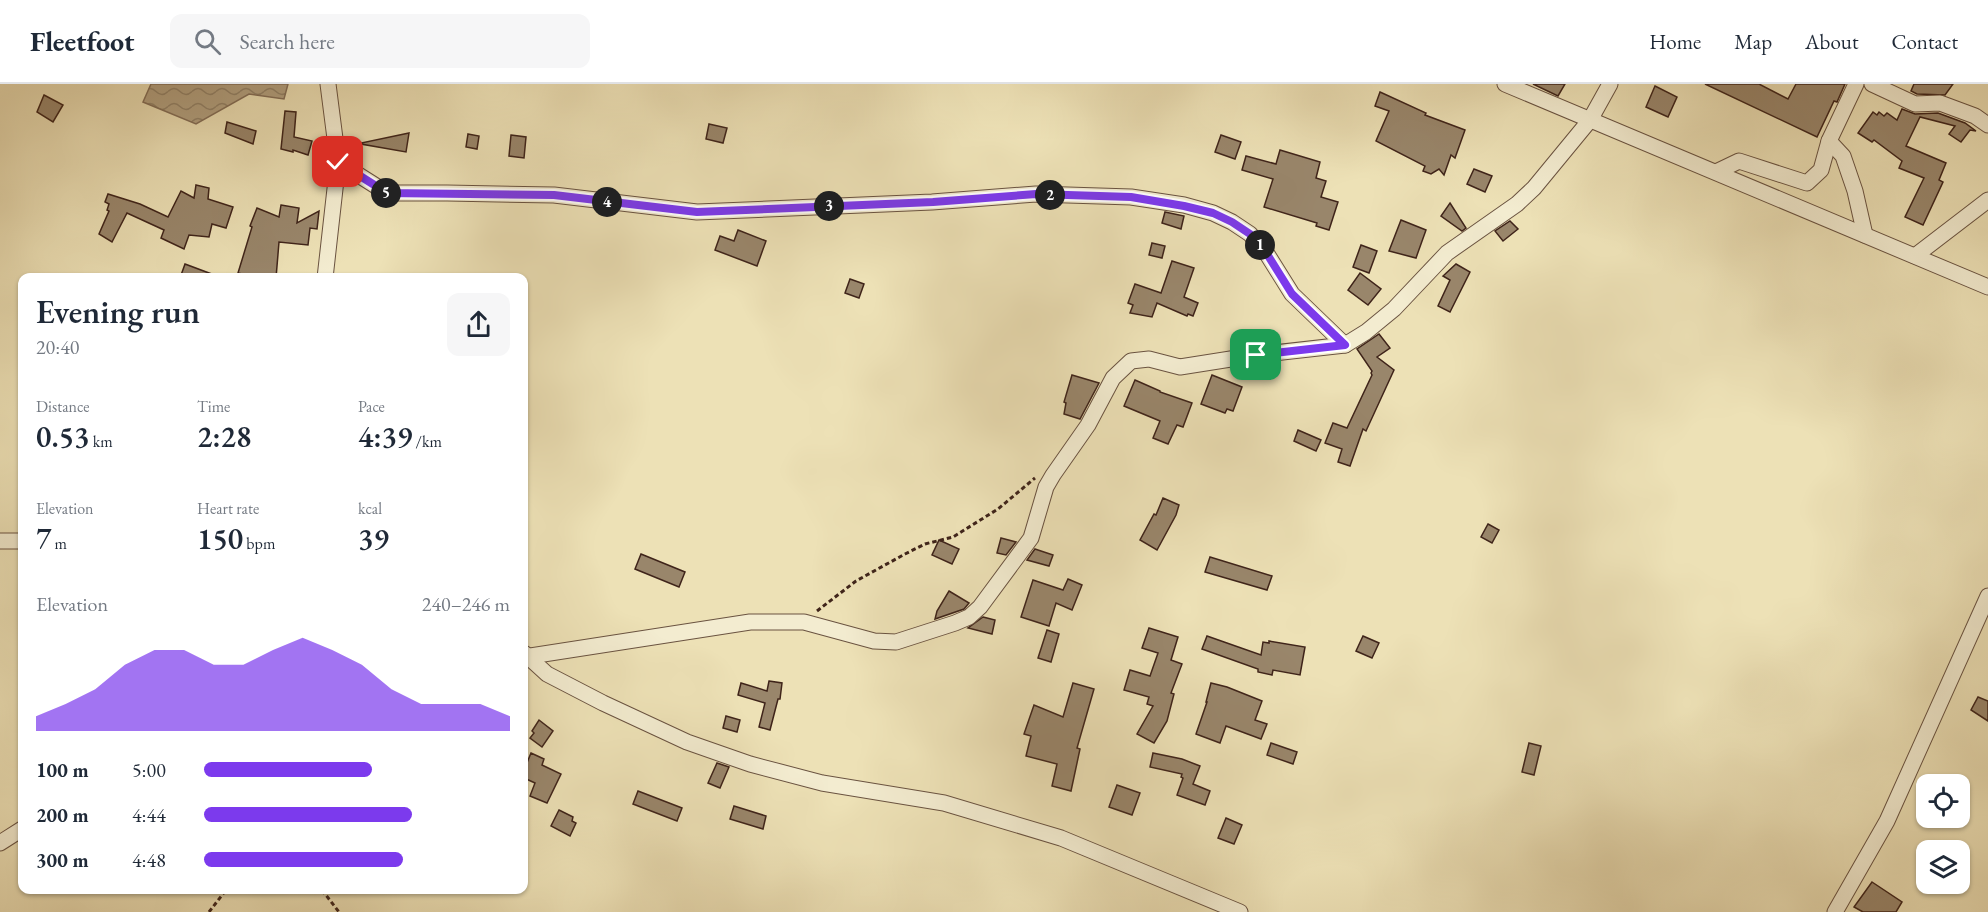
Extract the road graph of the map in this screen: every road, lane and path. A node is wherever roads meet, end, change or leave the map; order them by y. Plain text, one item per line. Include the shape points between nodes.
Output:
1 (328, 84) edge
2 (1505, 84) edge
3 (1610, 84) edge
4 (1856, 84) edge
5 (1872, 84) edge
6 (1590, 120) junction
7 (1988, 125) edge
8 (1828, 141) junction
9 (338, 162) junction
10 (1716, 172) junction
11 (1988, 200) edge
12 (1865, 235) junction
13 (1915, 256) junction
14 (326, 273) edge
15 (1988, 286) edge
16 (1345, 345) junction
17 (1057, 468) junction
18 (0, 541) edge
19 (18, 541) edge
20 (1988, 596) edge
21 (804, 622) junction
22 (528, 655) edge
23 (528, 658) edge
24 (18, 832) edge
25 (0, 843) edge
26 (223, 894) edge
27 (325, 894) edge
28 (209, 912) edge
29 (339, 912) edge
30 (1240, 912) edge
31 (1835, 912) edge

1 - 9 street
2 - 6 street
3 - 6 street
4 - 8 street
5 - 7 street via 1915,104 1940,103
6 - 10 street
6 - 16 street via 1517,204 1447,253 1394,309
8 - 10 street via 1821,170 1807,183 1739,161
8 - 12 street via 1842,156
9 - 14 street
9 - 16 street via 387,193 554,195 697,212 1036,194 1131,197 1184,206 1213,213 1250,234 1292,294
10 - 12 street
11 - 13 street
12 - 13 street
13 - 15 street
16 - 17 street via 1180,367 1149,359 1131,361 1113,378 1088,425
17 - 21 path via 1031,480 998,509 952,537 925,544 856,581
17 - 21 street via 1046,487 1031,538 980,607 969,616 896,642 874,641
18 - 19 street
20 - 31 street via 1887,821
21 - 22 street via 750,622
23 - 30 street via 547,674 687,742 822,783 944,803 1061,838
24 - 25 street
26 - 28 path
27 - 29 path

